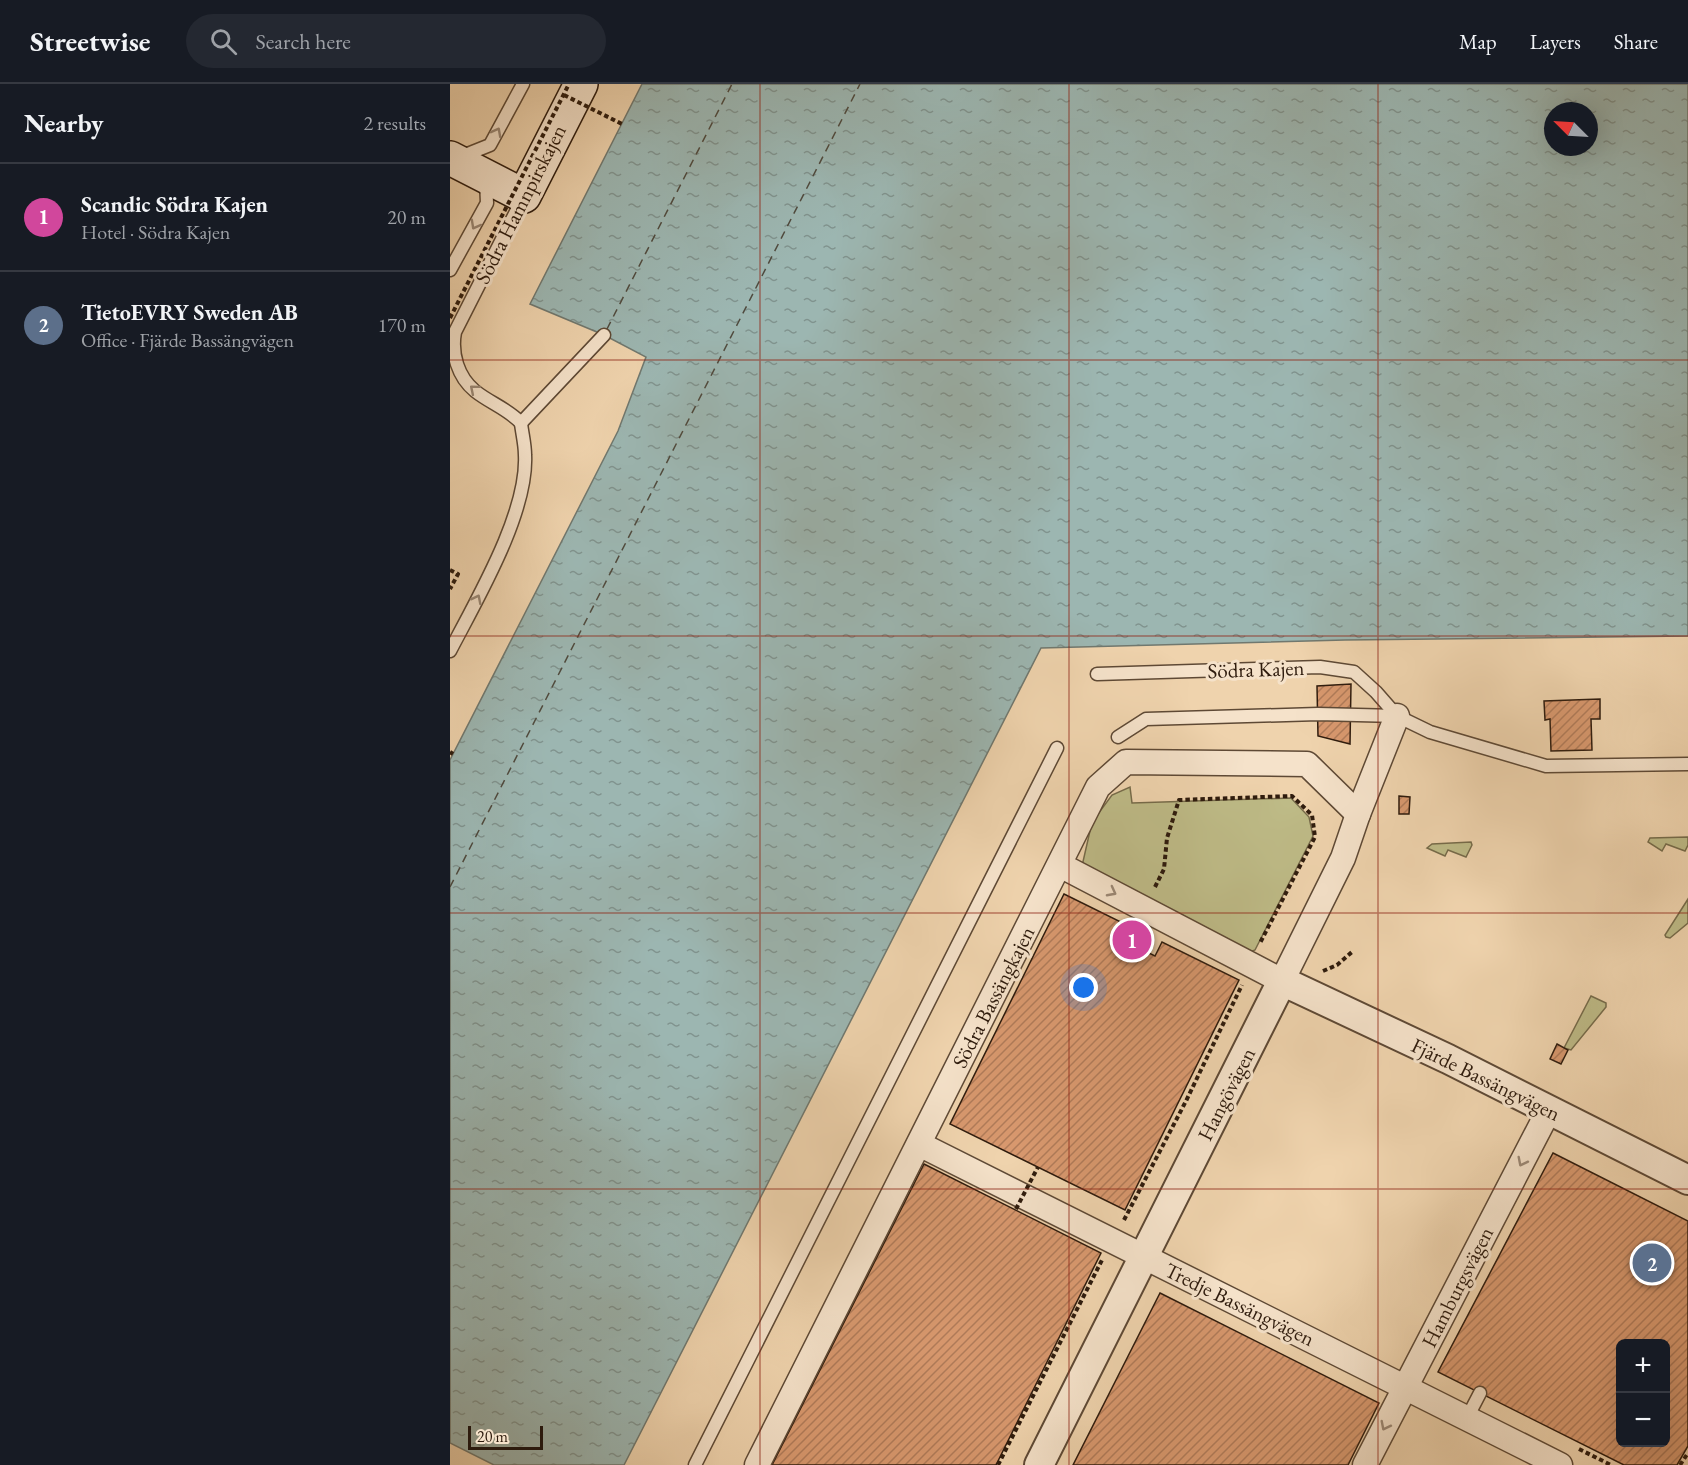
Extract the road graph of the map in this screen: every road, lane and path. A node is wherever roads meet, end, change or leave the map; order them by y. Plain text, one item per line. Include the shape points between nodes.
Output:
1 (523, 84) edge
2 (569, 84) edge
3 (573, 89) edge
4 (622, 124) dead end
5 (452, 159) edge
6 (486, 176) junction
7 (524, 196) junction
8 (450, 270) edge
9 (450, 318) edge
10 (604, 335) dead end
11 (521, 423) junction
12 (450, 570) edge
13 (450, 588) edge
14 (450, 651) edge
15 (1096, 674) dead end
16 (1397, 716) junction
17 (1118, 737) dead end
18 (1057, 748) dead end
19 (1688, 764) edge
20 (1358, 814) junction
21 (1060, 865) junction
22 (1143, 909) junction
23 (1250, 964) junction
24 (1282, 981) junction
25 (1549, 1110) junction
26 (919, 1144) junction
27 (1038, 1167) dead end
28 (1688, 1180) edge
29 (1016, 1209) dead end
30 (1145, 1257) junction
31 (1405, 1387) junction
32 (1480, 1393) dead end
33 (1467, 1418) junction
34 (1688, 1453) edge
35 (695, 1465) edge
36 (758, 1465) edge
37 (1040, 1465) edge
38 (1365, 1465) edge
39 (1560, 1465) edge
40 (1680, 1465) edge

5 -> 1 lane via 490,145
2 - 3 path, bridge
3 - 4 path, bridge
3 - 7 main road, Södra Hamnpirskajen
3 - 9 path, bridge
5 - 6 main road
6 - 7 main road
6 -> 8 lane via 487,203
11 -> 7 lane, Södra Hamnpirskajen via 466,382 452,345
10 - 11 lane
14 -> 11 lane via 496,561 513,518 526,456
12 - 13 path via 458,574
15 - 16 lane, Södra Kajen via 1320,668 1354,672
16 - 17 lane, Södra Kajen via 1146,719
16 - 19 lane, Södra Kajen via 1430,732 1546,766
16 - 20 street, Hangövägen
18 - 35 lane
20 - 21 street, Södra Bassängkajen via 1308,764 1126,762 1098,787
20 - 24 street, Hangövägen via 1343,858
21 -> 22 street
21 - 26 street, Södra Bassängkajen
22 - 23 street
22 - 23 path via 1164,869 1167,838 1179,800 1292,796 1311,815 1315,837
23 - 24 street
24 - 25 street, Fjärde Bassängvägen
24 - 30 street, Hangövägen
25 - 28 street, Fjärde Bassängvägen
25 -> 31 street, Hamburgsvägen
26 - 30 street, Tredje Bassängvägen
26 - 36 street, Södra Bassängkajen
27 - 29 path, bridge
30 - 31 street, Tredje Bassängvägen
30 - 37 street, Hangövägen
31 - 33 street, Tredje Bassängvägen
31 -> 38 street, Hamburgsvägen
32 - 33 lane
33 - 39 street, Tredje Bassängvägen
34 - 40 path

